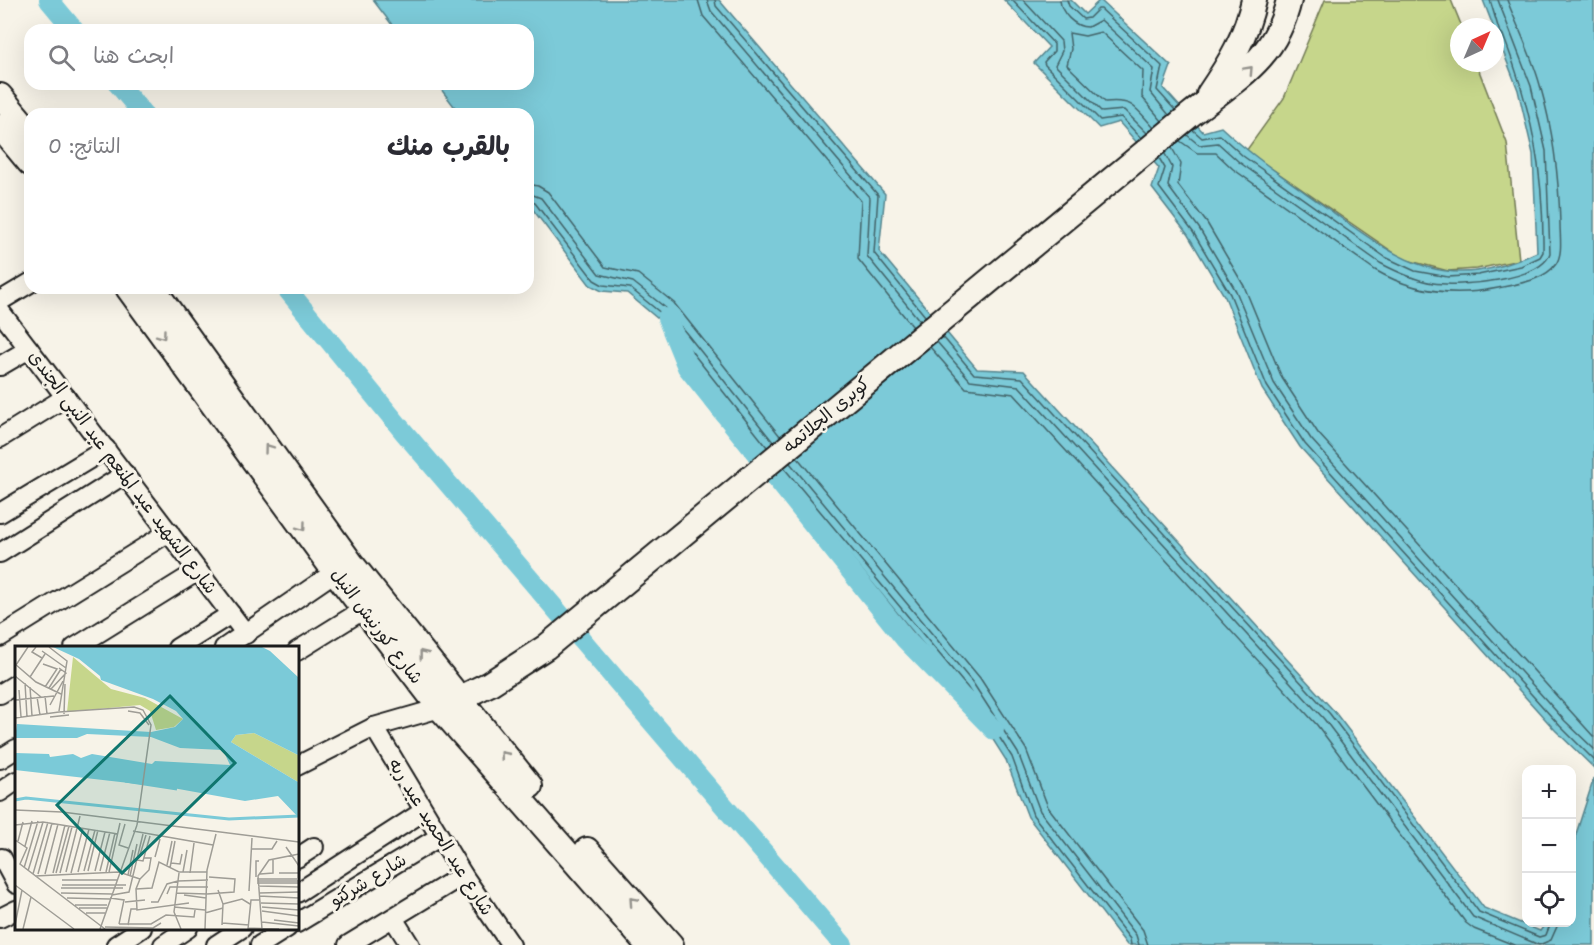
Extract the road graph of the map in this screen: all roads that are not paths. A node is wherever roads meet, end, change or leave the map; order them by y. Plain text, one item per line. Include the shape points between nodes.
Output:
1 (1254, 0) edge
2 (1289, 0) edge
3 (0, 96) edge
4 (1196, 110) junction
5 (24, 125) edge
6 (0, 127) edge
7 (24, 157) edge
8 (24, 287) edge
9 (133, 294) edge
10 (157, 294) edge
11 (0, 301) edge
12 (0, 311) edge
13 (29, 349) junction
14 (0, 366) edge
15 (66, 397) junction
16 (0, 438) edge
17 (106, 449) junction
18 (125, 474) junction
19 (285, 487) junction
20 (0, 513) edge
21 (169, 532) junction
22 (0, 553) edge
23 (198, 571) junction
24 (336, 572) junction
25 (363, 610) junction
26 (231, 614) junction
27 (246, 634) junction
28 (0, 637) edge
29 (77, 646) edge
30 (180, 646) edge
31 (227, 646) edge
32 (298, 650) edge
33 (15, 685) edge
34 (0, 694) edge
35 (449, 704) junction
36 (374, 727) junction
37 (15, 750) edge
38 (0, 759) edge
39 (298, 765) edge
40 (15, 782) edge
41 (0, 792) edge
42 (424, 812) junction
43 (440, 837) junction
44 (314, 847) dead end
45 (298, 857) edge
46 (2, 858) dead end
47 (463, 875) junction
48 (15, 882) edge
49 (298, 892) edge
50 (15, 910) edge
51 (0, 918) edge
52 (393, 918) junction
53 (298, 921) edge
54 (139, 930) edge
55 (185, 930) edge
56 (239, 930) edge
57 (284, 930) edge
58 (116, 945) edge
59 (163, 945) edge
60 (216, 945) edge
61 (260, 945) edge
62 (348, 945) edge
63 (410, 945) edge
64 (511, 945) edge
65 (648, 945) edge
66 (671, 945) edge

1 - 4 main road via 1238,51
4 -> 2 main road via 1246,73 1271,44 1285,19
3 - 5 main road
4 - 35 main road, كوبرى الجلاتمه via 555,639 517,667
6 - 7 main road
8 - 11 street
9 -> 19 main road, شارع كورنيش النيل
19 -> 10 main road, شارع كورنيش النيل
12 - 13 street, شارع الشهيد عبد المنعم عبد النبى الجندى
13 - 14 street
13 - 15 street, شارع الشهيد عبد المنعم عبد النبى الجندى
15 - 16 street
15 - 17 street, شارع الشهيد عبد المنعم عبد النبى الجندى
17 - 18 street, شارع الشهيد عبد المنعم عبد النبى الجندى
17 - 20 street
18 - 21 street, شارع الشهيد عبد المنعم عبد النبى الجندى
18 - 22 street
19 -> 24 main road, شارع كورنيش النيل
35 -> 19 main road, شارع كورنيش النيل via 351,563
21 - 23 street, شارع الشهيد عبد المنعم عبد النبى الجندى
21 - 28 street
23 - 26 street, شارع الشهيد عبد المنعم عبد النبى الجندى
23 - 29 street
24 - 25 main road, شارع كورنيش النيل
24 - 27 street
25 - 32 street
25 - 35 main road, شارع كورنيش النيل
26 - 27 street, شارع الشهيد عبد المنعم عبد النبى الجندى
26 - 30 street
27 - 31 street
33 - 34 street
35 - 36 street
35 - 65 main road, شارع كورنيش النيل
66 -> 35 main road, شارع كورنيش النيل via 537,795
36 - 39 street
36 - 42 street, شارع عبد الحميد عبد ربه
37 - 38 street
40 - 41 street
42 - 43 street, شارع عبد الحميد عبد ربه
42 - 49 street
43 - 47 street, شارع عبد الحميد عبد ربه
43 - 53 street, شارع شركتو
44 - 45 street
46 - 48 street
47 - 52 street
47 - 64 street, شارع عبد الحميد عبد ربه
50 - 51 street
52 - 62 street
52 - 63 street
54 - 58 street
55 - 59 street
56 - 60 street
57 - 61 street

